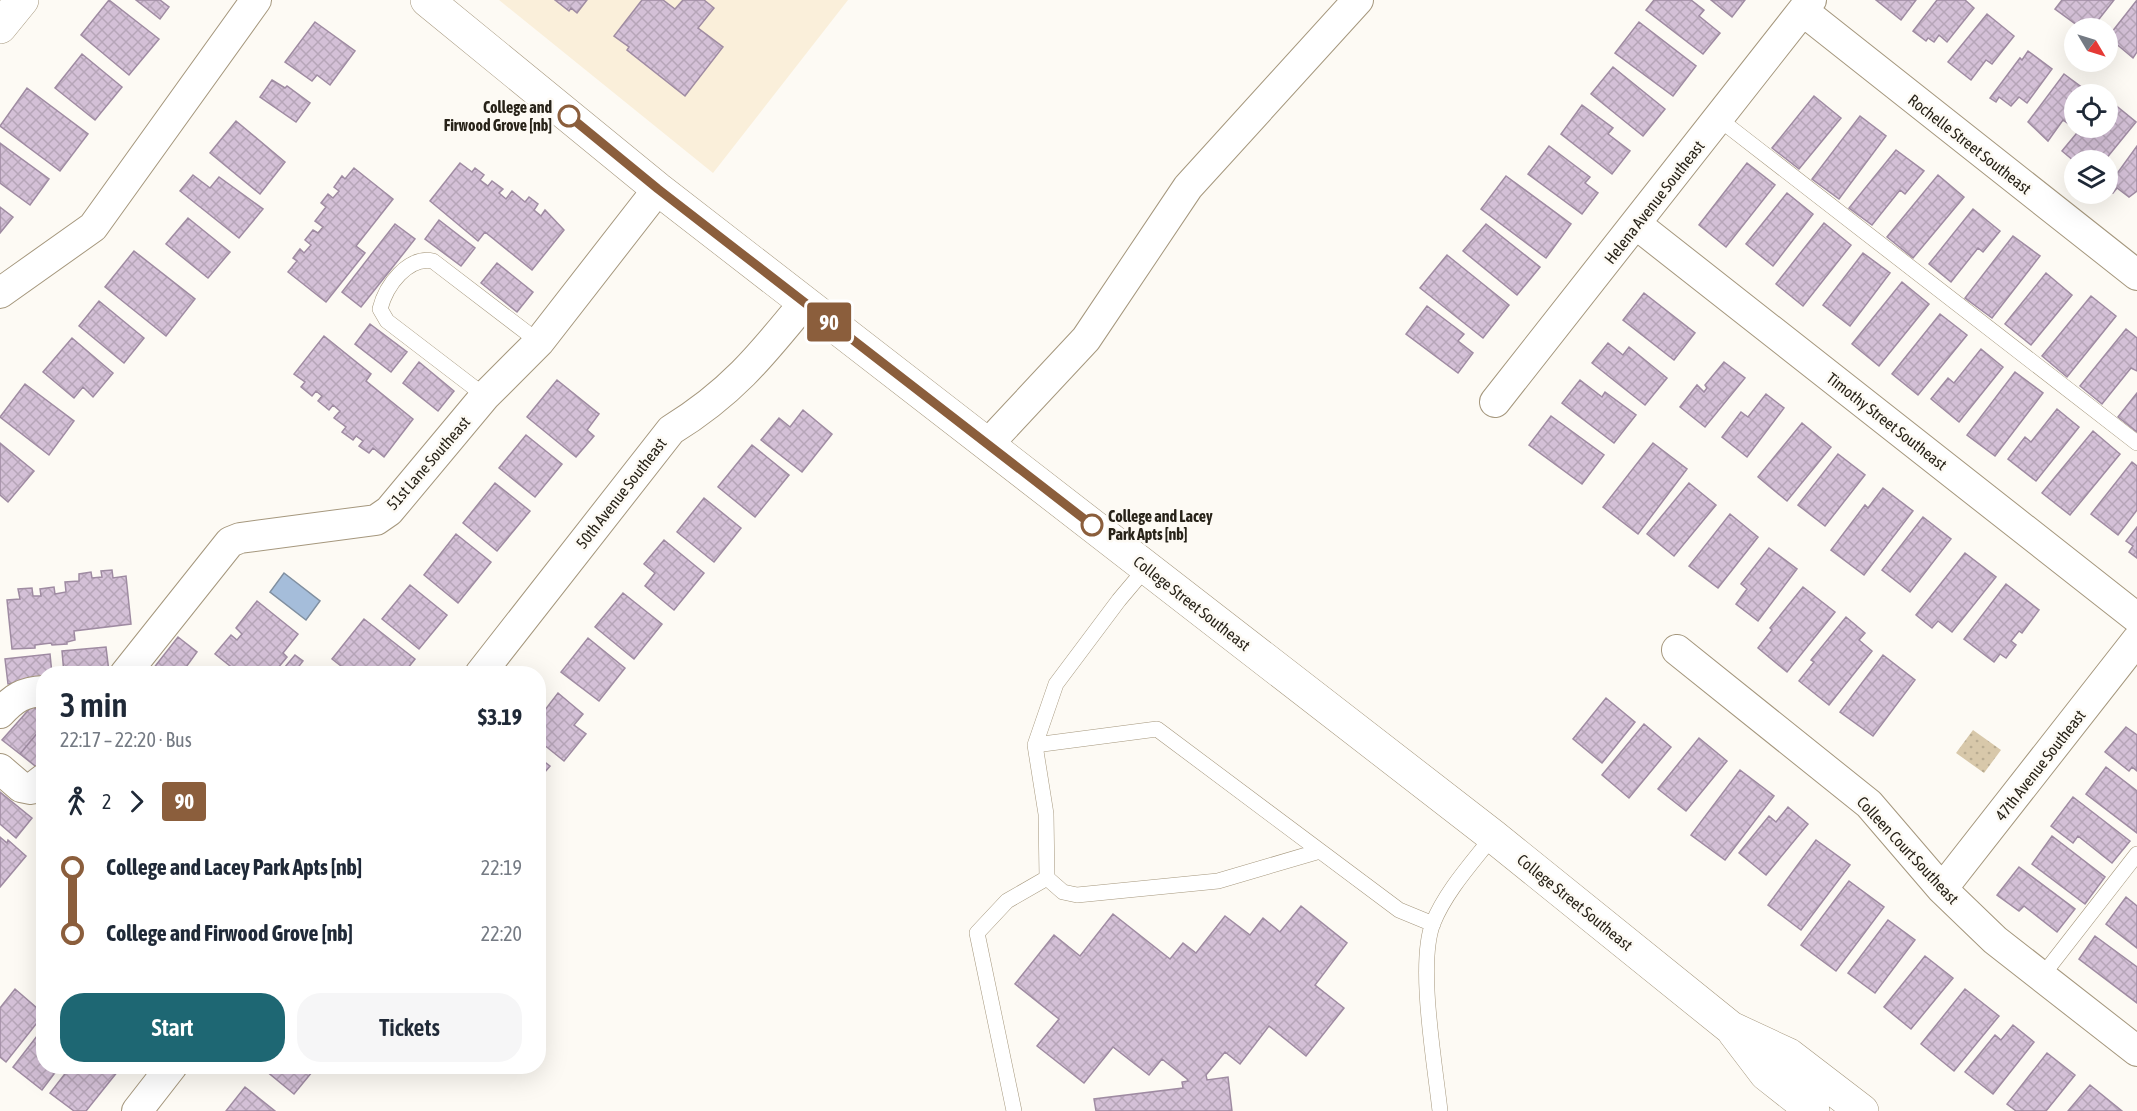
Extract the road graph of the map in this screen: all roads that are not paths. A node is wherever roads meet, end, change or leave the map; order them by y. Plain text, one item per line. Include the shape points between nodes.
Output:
1 (22, 0) edge
2 (256, 0) edge
3 (427, 0) edge
4 (1358, 0) edge
5 (1807, 5) edge
6 (0, 27) edge
7 (1719, 119) junction
8 (658, 189) junction
9 (1636, 224) junction
10 (2137, 276) edge
11 (0, 293) edge
12 (804, 303) junction
13 (539, 342) junction
14 (485, 396) junction
15 (1495, 402) dead end
16 (2137, 443) edge
17 (990, 444) junction
18 (1146, 568) junction
19 (2137, 618) edge
20 (2137, 640) edge
21 (1677, 650) dead end
22 (131, 666) edge
23 (486, 666) edge
24 (36, 692) edge
25 (0, 713) edge
26 (1035, 745) junction
27 (0, 769) edge
28 (36, 785) edge
29 (1493, 836) junction
30 (1320, 851) junction
31 (2137, 854) edge
32 (1047, 878) junction
33 (1942, 889) junction
34 (1432, 924) junction
35 (2042, 976) junction
36 (1731, 1028) junction
37 (2137, 1051) edge
38 (166, 1074) edge
39 (138, 1111) edge
40 (1014, 1111) edge
41 (1440, 1111) edge
42 (1813, 1111) edge
43 (1862, 1111) edge

1 - 6 main road
2 - 11 street via 93,227
3 - 8 main road, College Street Southeast
4 - 17 street via 1188,187 1086,339
5 - 7 street, Helena Avenue Southeast
5 - 10 street, Rochelle Street Southeast
7 - 9 street, Helena Avenue Southeast
7 - 16 lane
8 - 12 main road, College Street Southeast
8 - 13 street, 51st Lane Southeast
9 - 15 street, Helena Avenue Southeast
9 - 19 street, Timothy Street Southeast
12 - 17 main road, College Street Southeast
12 - 23 street, 50th Avenue Southeast via 749,370 707,407 671,429
13 - 14 street, 51st Lane Southeast
13 - 14 lane via 434,261 422,259 408,265 383,298 380,309 387,321
14 - 22 street, 51st Lane Southeast via 394,505 376,520 230,542
17 - 18 main road, College Street Southeast
18 - 26 lane via 1056,684
18 - 29 main road, College Street Southeast
20 - 33 street, 47th Avenue Southeast
21 - 33 street, Colleen Court Southeast via 1869,804
24 - 25 street via 25,692 11,700
26 - 30 lane via 1157,729
26 - 32 lane via 1046,814
27 - 28 street via 21,787 31,789
29 - 34 lane
29 - 36 main road, College Street Southeast
30 - 32 lane via 1218,880 1077,895 1063,892
30 - 34 lane via 1399,910
31 - 35 lane
32 - 40 lane via 1007,902 977,933
33 - 35 street, Colleen Court Southeast via 1995,940
34 - 41 lane via 1426,969
35 - 37 street, Colleen Court Southeast
36 - 42 main road, College Street Southeast via 1766,1074
36 - 43 main road, College Street Southeast via 1789,1055
38 - 39 street

